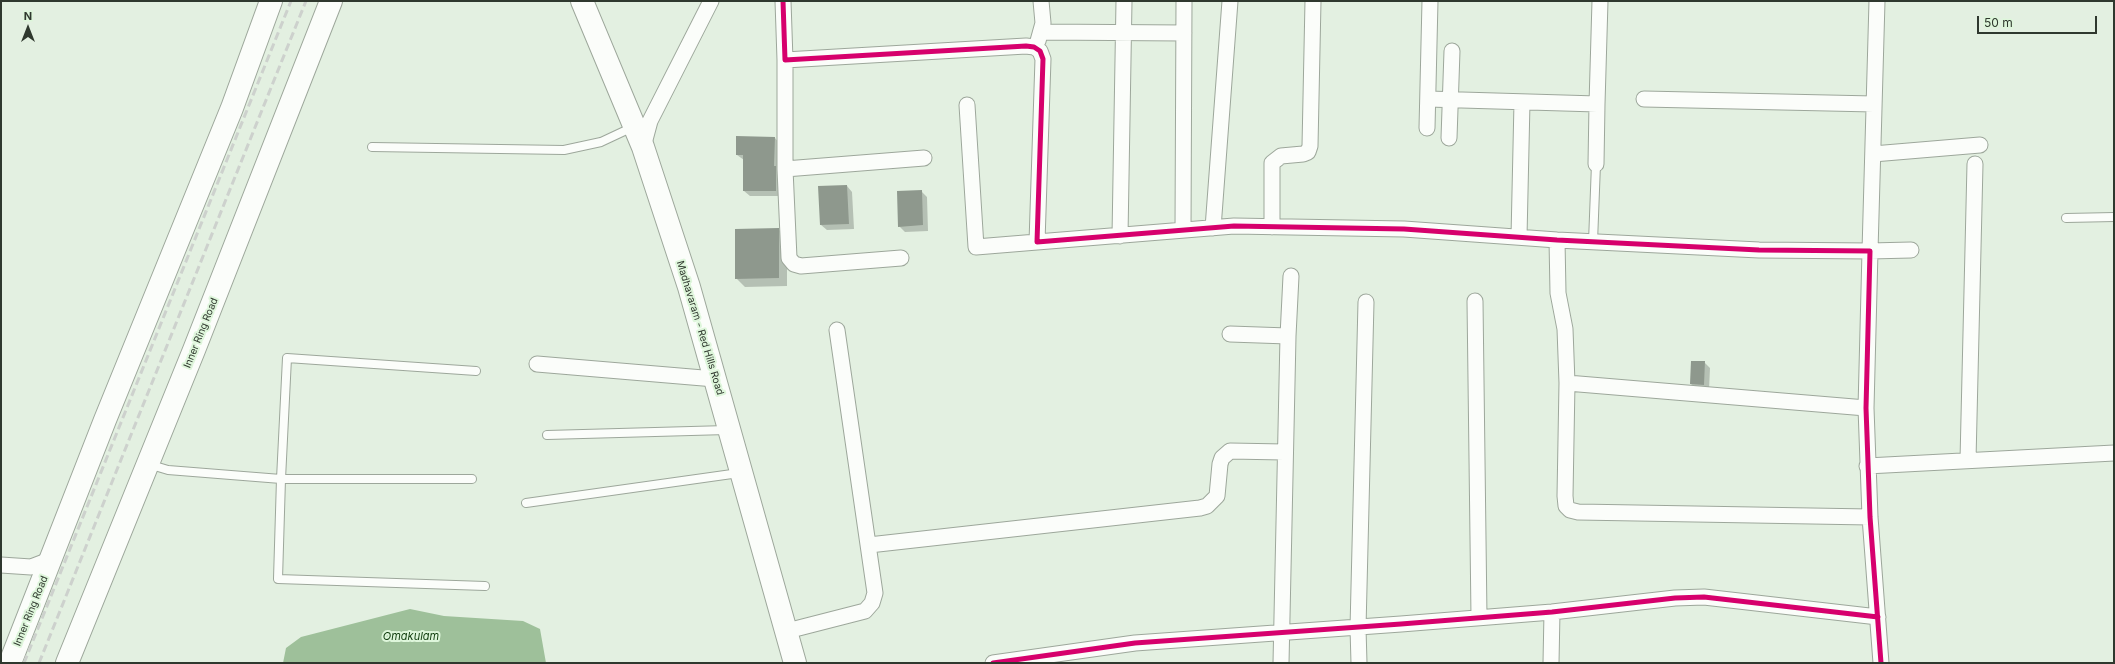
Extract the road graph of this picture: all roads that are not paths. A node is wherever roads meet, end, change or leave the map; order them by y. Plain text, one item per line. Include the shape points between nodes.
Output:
1 (272, 1) edge
2 (331, 1) edge
3 (582, 1) edge
4 (711, 1) edge
5 (783, 1) edge
6 (787, 1) edge
7 (1040, 1) edge
8 (1124, 1) edge
9 (1184, 1) edge
10 (1230, 1) edge
11 (1313, 1) edge
12 (1430, 1) edge
13 (1600, 1) edge
14 (1877, 1) edge
15 (1041, 32) junction
16 (1122, 33) junction
17 (1184, 33) junction
18 (1034, 47) junction
19 (1452, 51) dead end
20 (785, 60) junction
21 (1428, 99) junction
22 (1450, 100) junction
23 (1644, 100) dead end
24 (1522, 102) junction
25 (1597, 104) junction
26 (1874, 104) junction
27 (967, 105) dead end
28 (634, 126) junction
29 (1427, 128) dead end
30 (1449, 138) dead end
31 (1980, 145) dead end
32 (643, 147) junction
33 (372, 148) dead end
34 (1873, 154) junction
35 (924, 158) dead end
36 (1596, 164) joint
37 (1975, 164) dead end
38 (785, 169) junction
39 (2114, 217) edge
40 (2066, 218) dead end
41 (1272, 226) junction
42 (1213, 228) junction
43 (1183, 230) junction
44 (1120, 236) junction
45 (1519, 237) junction
46 (1557, 240) junction
47 (1038, 242) junction
48 (1593, 242) junction
49 (1911, 250) dead end
50 (1870, 252) junction
51 (901, 258) dead end
52 (1291, 276) dead end
53 (1476, 301) dead end
54 (1366, 302) dead end
55 (837, 330) dead end
56 (1230, 334) dead end
57 (1288, 336) junction
58 (537, 364) dead end
59 (476, 371) dead end
60 (715, 379) junction
61 (1568, 383) junction
62 (1866, 408) junction
63 (730, 430) junction
64 (547, 434) dead end
65 (1284, 452) junction
66 (2114, 453) edge
67 (1968, 460) junction
68 (148, 464) junction
69 (1868, 466) junction
70 (742, 472) junction
71 (472, 478) dead end
72 (280, 479) junction
73 (526, 504) dead end
74 (1870, 517) junction
75 (869, 545) junction
76 (52, 559) junction
77 (1, 565) edge
78 (485, 586) dead end
79 (1552, 612) junction
80 (1479, 617) junction
81 (1878, 617) junction
82 (1358, 628) junction
83 (787, 631) junction
84 (1280, 632) junction
85 (10, 663) edge
86 (67, 663) edge
87 (795, 663) edge
88 (993, 663) edge
89 (1281, 663) edge
90 (1359, 663) edge
91 (1551, 663) edge
92 (1881, 663) edge

1 - 76 main road, Inner Ring Road via 232,108 108,413
2 - 68 main road, Inner Ring Road
3 - 28 main road, Madhavaram - Red Hills Road
4 - 32 street via 650,121
5 - 6 street
5 - 20 street
7 - 15 street via 1043,23
8 - 16 street
9 - 17 street
10 - 42 street
11 - 41 street via 1310,146 1308,152 1280,156 1272,163
12 - 21 street
13 - 25 street
14 - 26 street
15 - 16 street
15 - 18 street
16 - 17 street
16 - 44 street
17 - 43 street
18 - 20 street
18 - 47 street via 1040,51 1043,59
19 - 22 street
20 - 38 street
21 - 22 street
21 - 29 street
22 - 24 street
22 - 30 street
23 - 26 street
24 - 25 street
24 - 45 street
25 - 36 street
26 - 34 street
27 - 47 street via 976,248
28 - 32 main road, Madhavaram - Red Hills Road
28 - 33 lane via 601,142 564,150
31 - 34 street
32 - 60 main road, Madhavaram - Red Hills Road via 689,287
34 - 50 street
35 - 38 street
36 - 48 lane
37 - 67 street
38 - 51 street via 788,247 794,264 801,266
39 - 40 lane
41 - 42 street
41 - 45 street via 1404,229
42 - 43 street
43 - 44 street
44 - 47 street
45 - 46 street
46 - 48 street
46 - 61 street via 1558,293 1565,330
48 - 50 street via 1758,250
49 - 50 street
50 - 62 street
52 - 57 street
53 - 80 street
54 - 82 street
55 - 75 street
56 - 57 street
57 - 65 street
58 - 60 street
59 - 72 lane via 287,358
60 - 63 main road, Madhavaram - Red Hills Road
61 - 62 street
61 - 74 street via 1565,496 1566,506 1570,510
62 - 69 street
63 - 64 lane
63 - 70 main road, Madhavaram - Red Hills Road
65 - 75 street via 1230,451 1222,458 1220,464 1217,496 1208,506 1200,508
65 - 84 street
66 - 67 street
67 - 69 street
68 - 72 lane via 168,470
68 - 86 main road, Inner Ring Road
69 - 74 street
70 - 73 lane
70 - 83 main road, Madhavaram - Red Hills Road
71 - 72 lane
72 - 78 lane via 278,579
74 - 81 street
75 - 83 street via 875,593 872,603 865,611
76 - 77 street via 31,567
76 - 85 main road, Inner Ring Road
79 - 80 street
79 - 81 street via 1704,597
79 - 91 street
80 - 82 street
81 - 92 street
82 - 84 street
82 - 90 street
83 - 87 main road, Madhavaram - Red Hills Road
84 - 88 street via 1136,643
84 - 89 street

